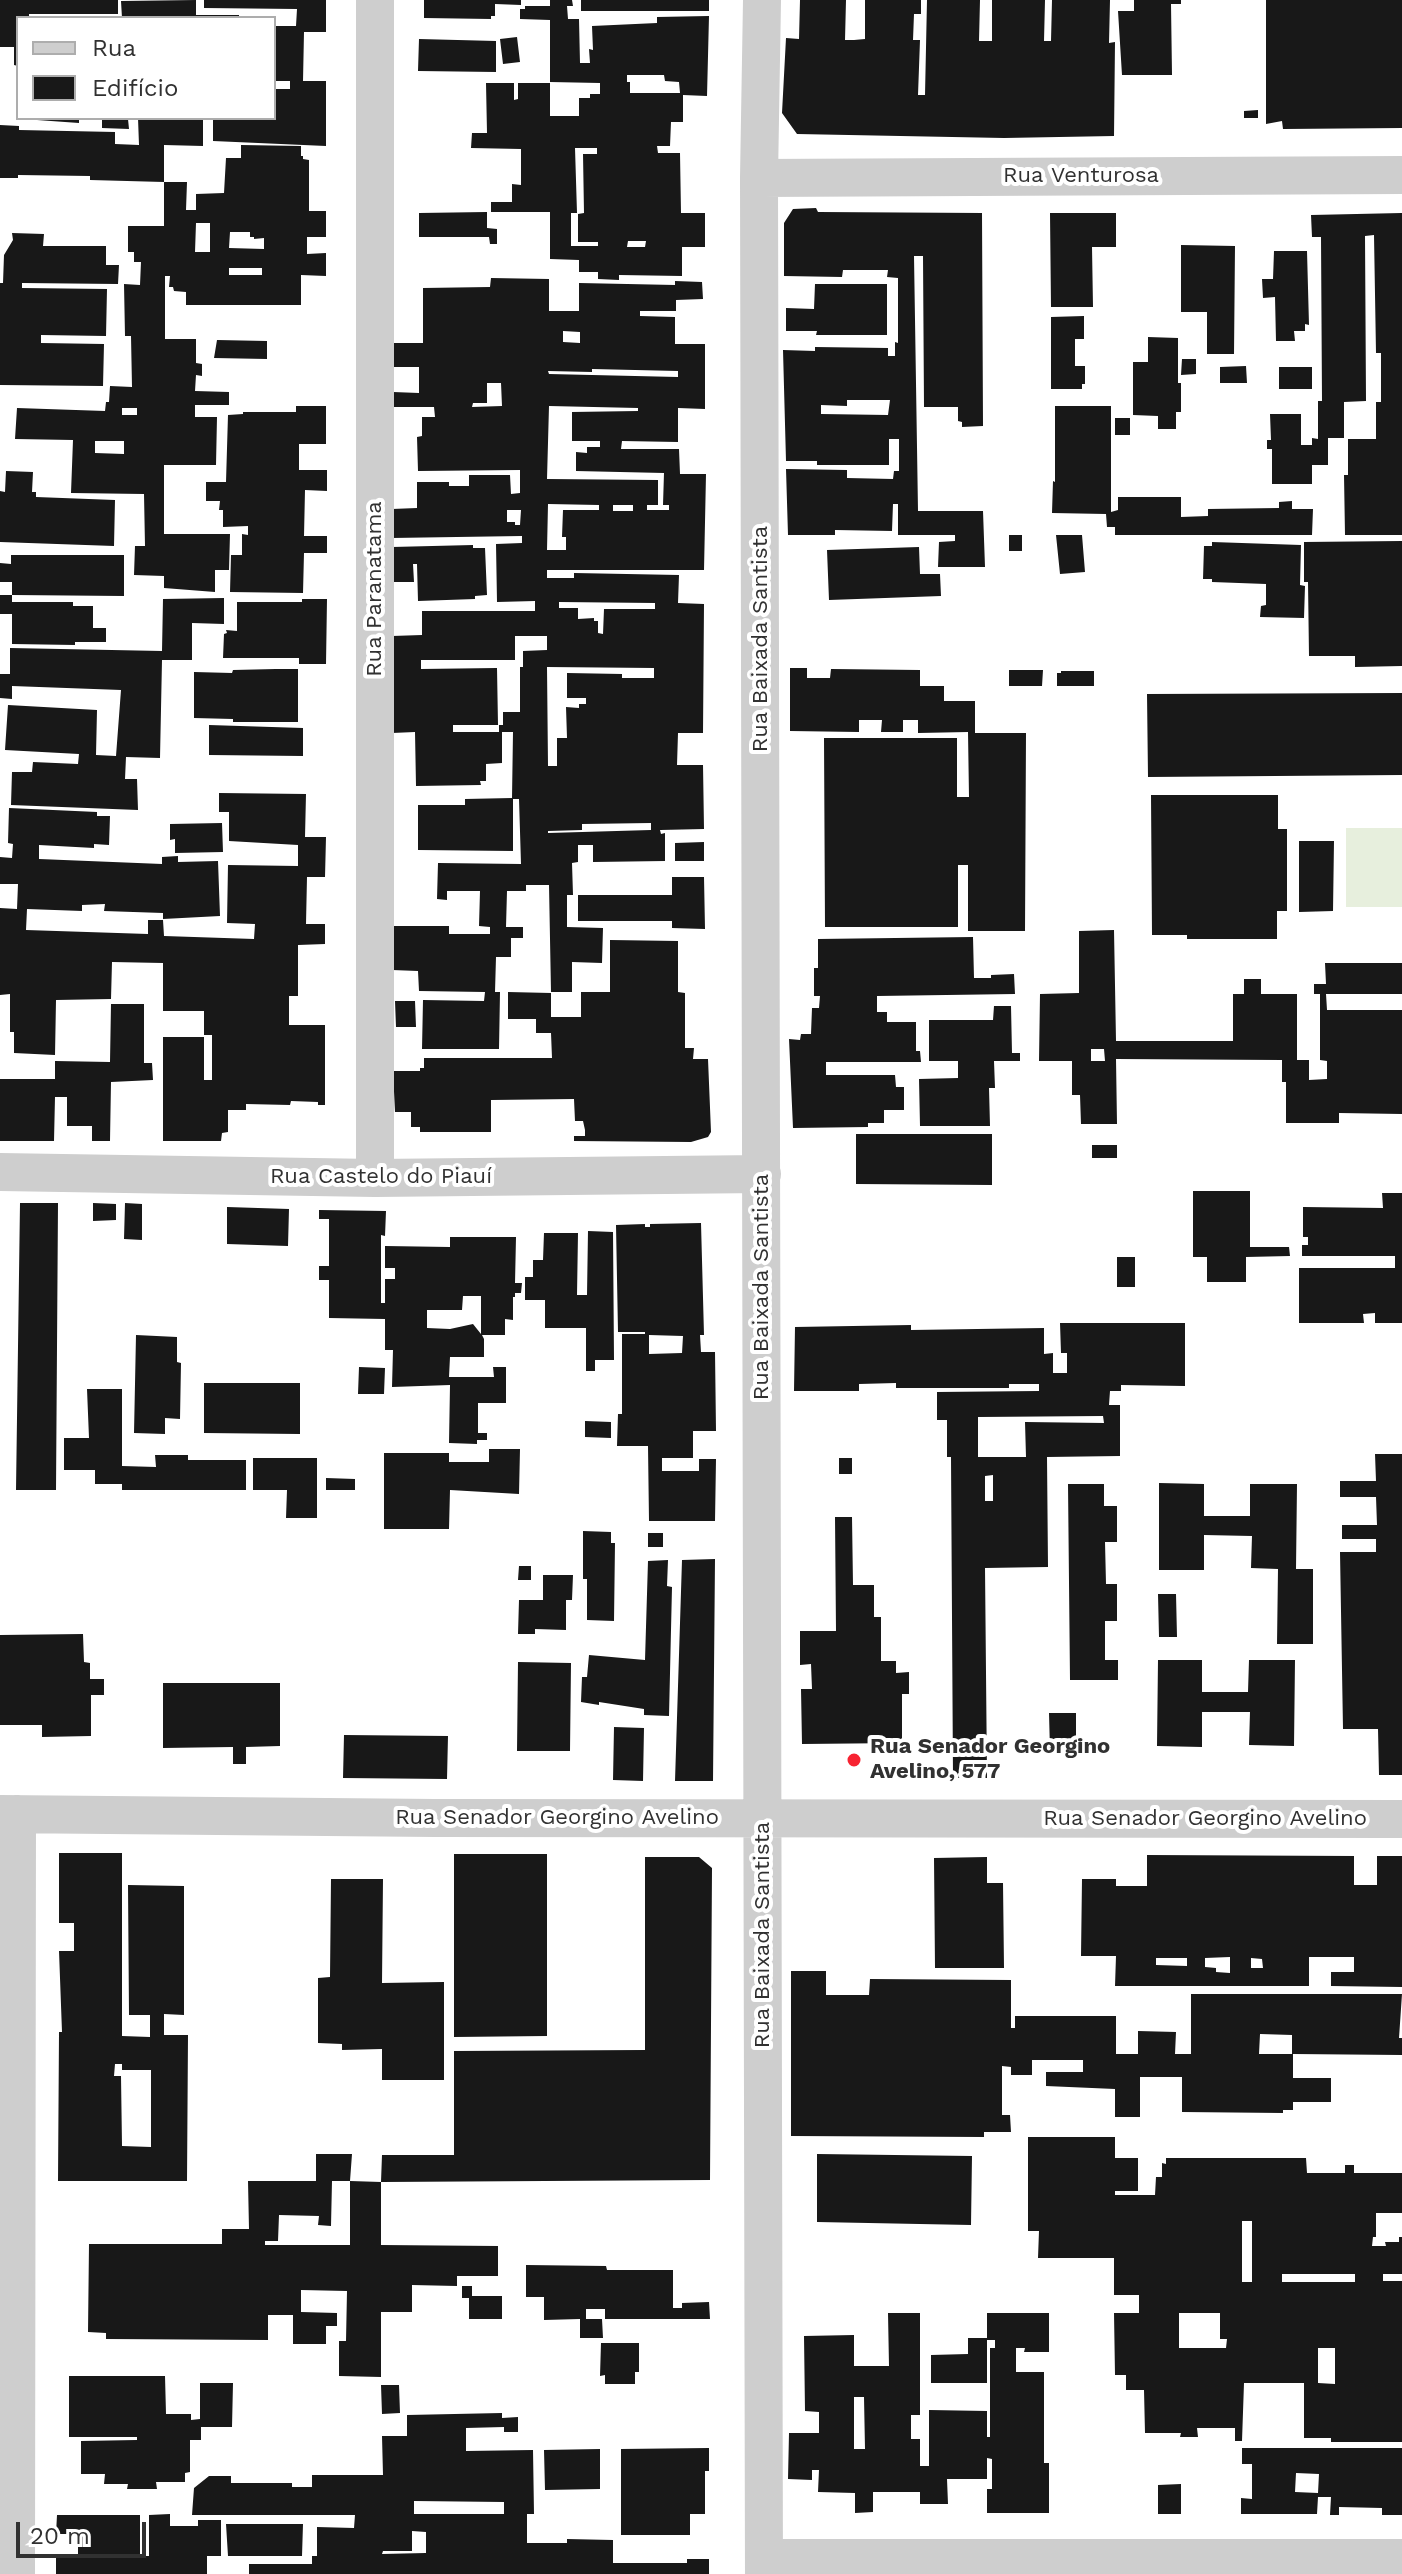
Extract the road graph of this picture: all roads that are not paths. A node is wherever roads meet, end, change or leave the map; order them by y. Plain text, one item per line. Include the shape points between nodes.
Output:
1 (375, 0) edge
2 (762, 0) edge
3 (1402, 175) edge
4 (759, 178) junction
5 (0, 1172) edge
6 (762, 1174) junction
7 (375, 1178) junction
8 (8, 1814) edge
9 (763, 1819) junction
10 (1402, 1819) edge
11 (1402, 2558) edge
12 (11, 2560) edge
13 (764, 2566) edge

1 - 7 street, Rua Paranatama
2 - 4 street, Rua Baixada Santista
3 - 4 street, Rua Venturosa
4 - 6 street, Rua Baixada Santista
5 - 7 street, Rua Castelo do Piauí
6 - 7 street, Rua Castelo do Piauí
6 - 9 street, Rua Baixada Santista
8 - 9 street, Rua Senador Georgino Avelino
8 - 12 street
9 - 10 street, Rua Senador Georgino Avelino
9 - 13 street, Rua Baixada Santista
11 - 13 street

